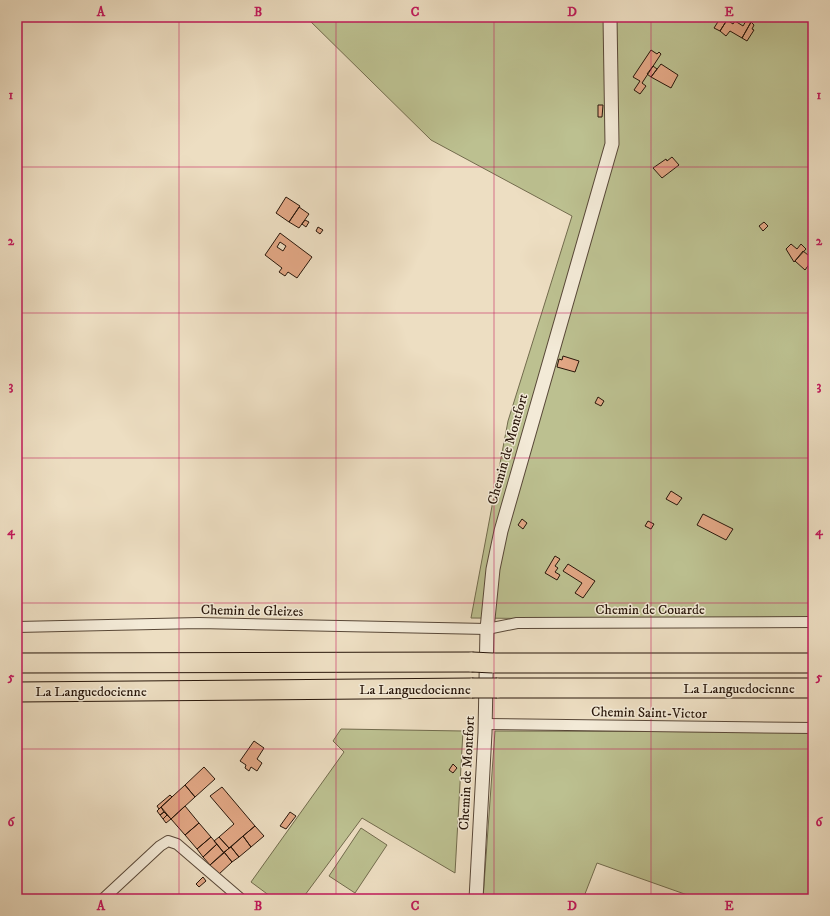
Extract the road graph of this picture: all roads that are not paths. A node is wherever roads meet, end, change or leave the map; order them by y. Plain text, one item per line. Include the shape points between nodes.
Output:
1 (610, 17) edge
2 (813, 622) edge
3 (17, 627) edge
4 (487, 629) junction
5 (17, 663) edge
6 (813, 663) edge
7 (813, 688) edge
8 (17, 692) edge
9 (485, 724) junction
10 (813, 728) edge
11 (103, 899) edge
12 (241, 899) edge
13 (476, 899) edge

1 - 4 street, Chemin de Montfort via 612,144 501,531 493,569
2 - 4 street, Chemin de Couarde via 517,623
3 - 4 street, Chemin de Gleizes via 199,623
4 - 9 street, Chemin de Montfort
5 - 6 highway, La Languedocienne, bridge
7 - 8 highway, La Languedocienne, bridge
9 - 10 street, Chemin Saint-Victor
9 - 13 street, Chemin de Montfort
11 - 12 street via 168,841 177,844

